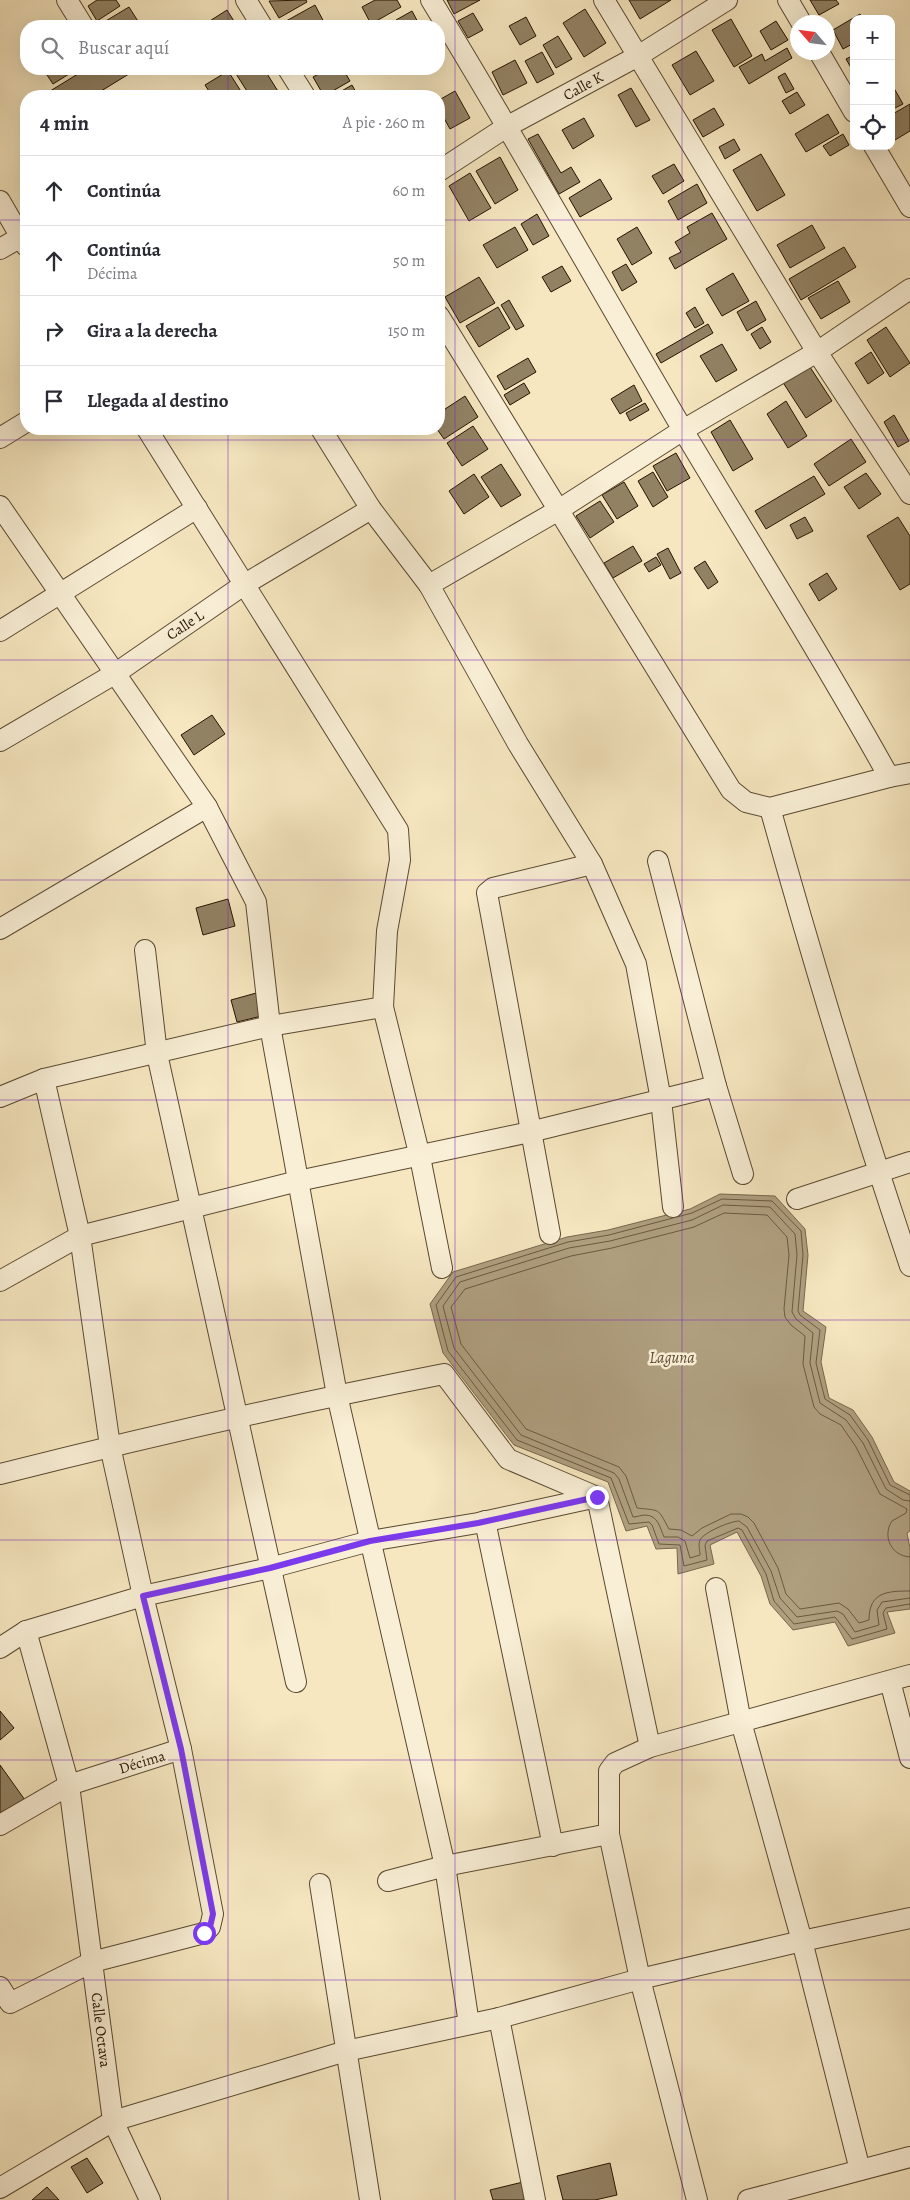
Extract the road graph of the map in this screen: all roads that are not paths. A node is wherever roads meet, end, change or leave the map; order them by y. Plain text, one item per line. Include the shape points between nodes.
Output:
1 (66, 0) edge
2 (246, 0) edge
3 (431, 0) edge
4 (604, 0) edge
5 (728, 0) edge
6 (788, 0) edge
7 (797, 15) edge
8 (79, 20) edge
9 (258, 20) edge
10 (443, 20) edge
11 (445, 23) edge
12 (638, 56) junction
13 (824, 60) edge
14 (292, 75) edge
15 (301, 90) edge
16 (850, 105) edge
17 (508, 126) junction
18 (876, 150) edge
19 (445, 167) edge
20 (0, 201) edge
21 (910, 207) edge
22 (20, 236) edge
23 (20, 242) edge
24 (0, 249) edge
25 (910, 289) edge
26 (445, 326) edge
27 (817, 352) junction
28 (20, 426) edge
29 (683, 430) junction
30 (151, 435) edge
31 (325, 435) edge
32 (0, 438) edge
33 (910, 494) edge
34 (0, 506) edge
35 (197, 508) junction
36 (370, 510) junction
37 (557, 511) junction
38 (245, 584) junction
39 (429, 585) junction
40 (61, 594) junction
41 (0, 631) edge
42 (116, 673) junction
43 (0, 741) edge
44 (910, 773) edge
45 (889, 777) junction
46 (207, 807) junction
47 (770, 808) junction
48 (658, 861) dead end
49 (592, 864) junction
50 (0, 929) edge
51 (145, 950) dead end
52 (383, 1007) junction
53 (270, 1026) junction
54 (157, 1054) junction
55 (44, 1079) junction
56 (716, 1086) junction
57 (0, 1097) edge
58 (661, 1100) junction
59 (530, 1132) junction
60 (420, 1157) junction
61 (910, 1162) edge
62 (878, 1172) junction
63 (743, 1174) dead end
64 (298, 1181) junction
65 (797, 1199) dead end
66 (672, 1207) dead end
67 (190, 1208) junction
68 (550, 1234) dead end
69 (80, 1236) junction
70 (910, 1266) edge
71 (442, 1268) dead end
72 (0, 1281) edge
73 (337, 1395) junction
74 (238, 1418) junction
75 (110, 1446) junction
76 (0, 1474) edge
77 (597, 1497) junction
78 (485, 1521) junction
79 (370, 1541) junction
80 (270, 1568) junction
81 (716, 1588) dead end
82 (143, 1596) junction
83 (26, 1631) junction
84 (0, 1648) edge
85 (910, 1675) edge
86 (890, 1681) junction
87 (296, 1682) dead end
88 (742, 1722) junction
89 (650, 1747) junction
90 (181, 1749) junction
91 (910, 1758) edge
92 (68, 1785) junction
93 (0, 1825) edge
94 (609, 1834) junction
95 (553, 1846) junction
96 (445, 1866) junction
97 (388, 1881) dead end
98 (320, 1884) dead end
99 (910, 1918) edge
100 (802, 1941) junction
101 (92, 1962) junction
102 (640, 1978) junction
103 (3, 2000) edge
104 (499, 2018) junction
105 (469, 2024) junction
106 (346, 2051) junction
107 (113, 2121) junction
108 (910, 2157) edge
109 (860, 2170) junction
110 (0, 2188) edge
111 (150, 2200) edge
112 (370, 2200) edge
113 (535, 2200) edge
114 (697, 2200) edge
115 (748, 2200) edge

1 - 8 street
2 - 9 street
3 - 10 street
4 - 12 street
5 - 12 street, Calle K
6 - 7 street
11 - 17 street
12 - 17 street, Calle K
12 - 27 street
13 - 16 street
14 - 15 street
17 - 19 street, Calle K
17 - 29 street
18 - 21 street
20 - 22 street
23 - 24 street
25 - 27 street
26 - 37 street
27 - 29 street
27 - 33 street
28 - 32 street
29 - 37 street
29 - 45 street
30 - 35 street
31 - 36 street
34 - 40 street
35 - 38 street
35 - 40 street
36 - 38 street, Calle L
36 - 39 street
37 - 39 street
37 - 47 street via 731,790 746,802
38 - 42 street, Calle L
38 - 52 street via 398,830 400,860 387,932
39 - 49 street via 518,744
40 - 41 street
40 - 42 street
42 - 43 street, Calle L
42 - 46 street
44 - 45 street
45 - 47 street
46 - 50 street
46 - 53 street via 256,902
47 - 62 street
48 - 56 street
49 - 58 street via 636,964
49 - 59 street via 493,888 487,893
51 - 54 street
52 - 53 street
52 - 60 street
53 - 54 street
53 - 64 street
54 - 55 street
54 - 67 street
55 - 57 street
55 - 69 street, Décima
56 - 58 street
56 - 63 street
58 - 59 street
58 - 66 street
59 - 60 street
59 - 68 street
60 - 64 street
60 - 71 street
61 - 62 street
62 - 65 street
62 - 70 street
64 - 67 street
64 - 73 street
67 - 69 street
67 - 74 street
69 - 72 street
69 - 75 street, Décima
73 - 74 street
73 - 77 street via 444,1374 508,1459
73 - 79 street
74 - 75 street
74 - 80 street
75 - 76 street
75 - 82 street, Décima
77 - 78 street
77 - 89 street
78 - 79 street
78 - 95 street
79 - 80 street
79 - 96 street
80 - 82 street
80 - 87 street
81 - 88 street
82 - 83 street
82 - 90 street, Décima
83 - 84 street
83 - 92 street
85 - 86 street
86 - 88 street
86 - 91 street
88 - 89 street
88 - 100 street
89 - 94 street via 615,1763 609,1771
90 - 92 street, Décima
90 - 101 street via 213,1914 210,1927 204,1933
92 - 93 street, Décima
92 - 101 street
94 - 95 street
94 - 102 street
95 - 96 street
96 - 97 street
96 - 105 street
98 - 106 street
99 - 100 street
100 - 102 street
100 - 109 street
101 - 103 street
101 - 107 street, Calle Octava
102 - 104 street
102 - 114 street
104 - 105 street
104 - 113 street
105 - 106 street
106 - 107 street
106 - 112 street
107 - 110 street
107 - 111 street, Calle Octava
108 - 109 street
109 - 115 street

